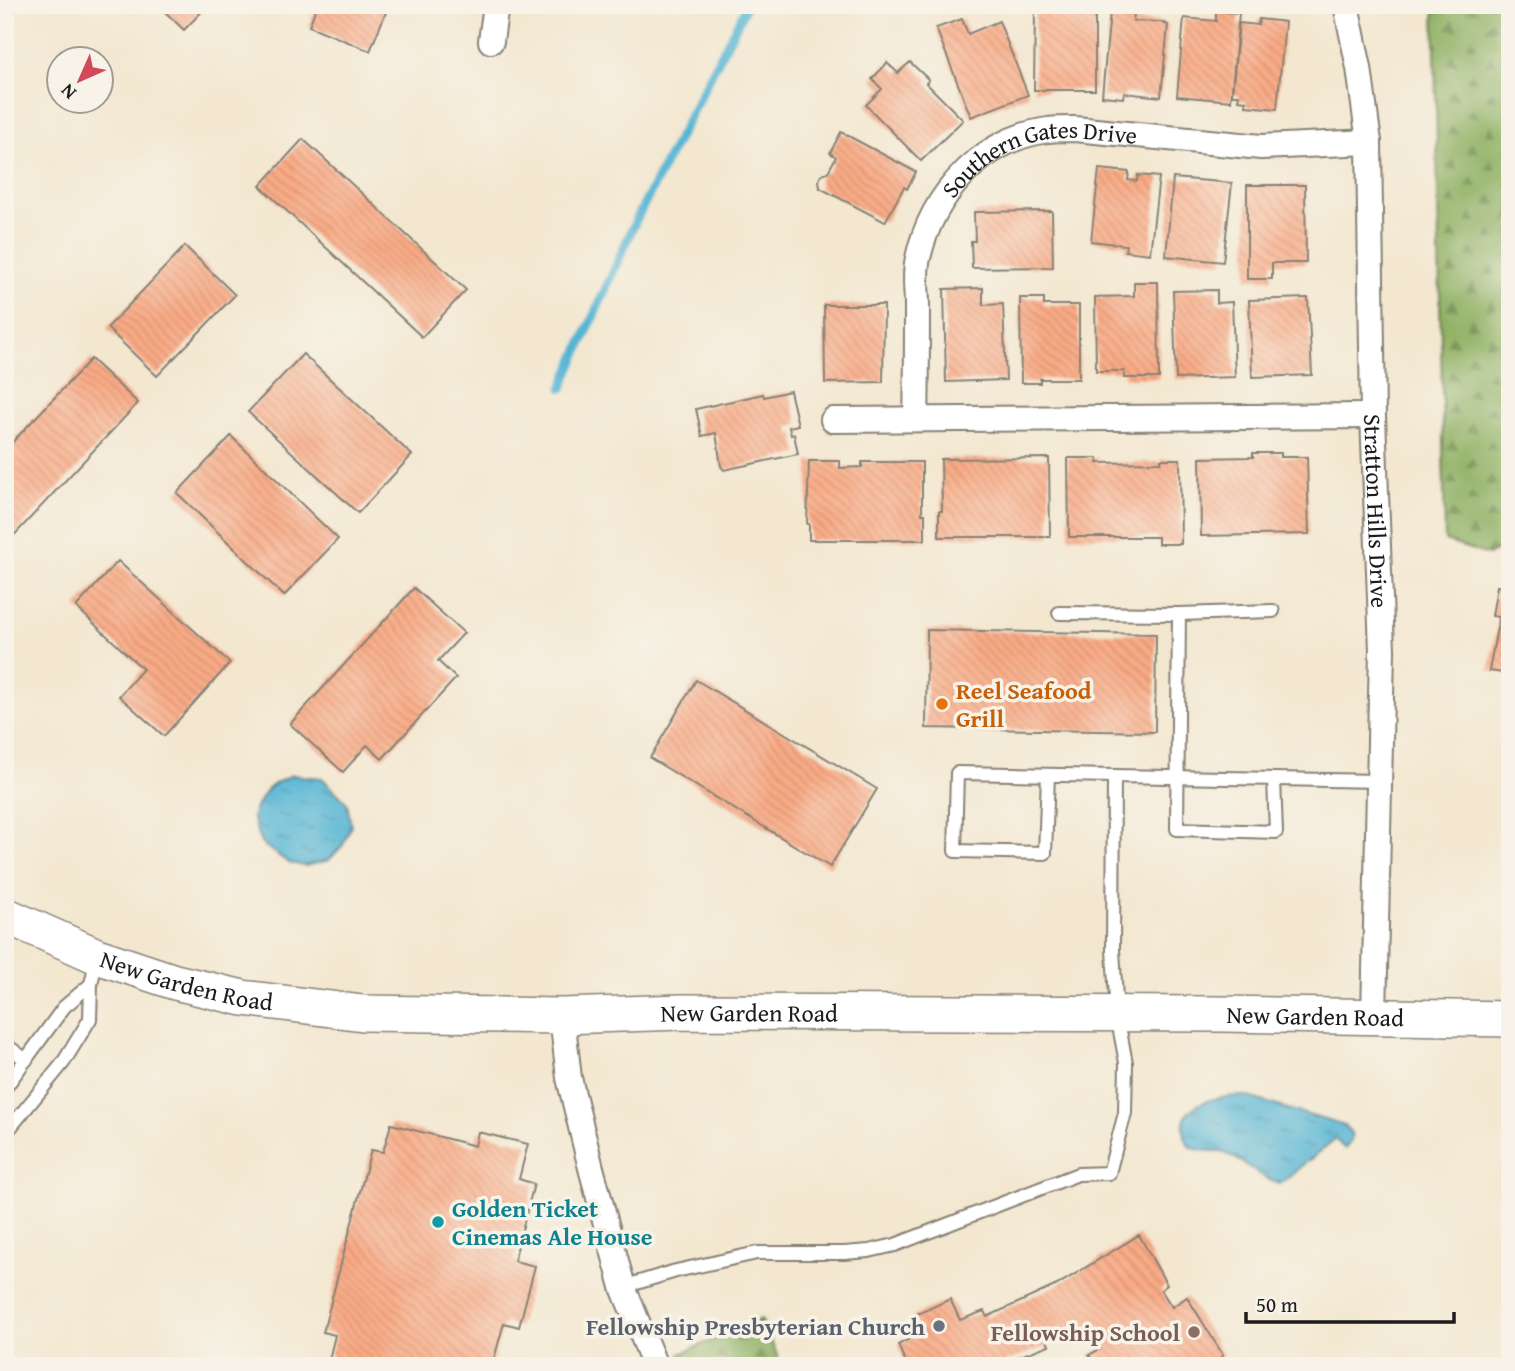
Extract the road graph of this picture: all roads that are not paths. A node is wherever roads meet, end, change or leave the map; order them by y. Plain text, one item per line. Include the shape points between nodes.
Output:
1 (496, 5) edge
2 (1346, 5) edge
3 (491, 41) dead end
4 (1369, 142) junction
5 (1373, 416) junction
6 (916, 419) junction
7 (833, 420) dead end
8 (1273, 611) dead end
9 (1059, 612) dead end
10 (1179, 614) junction
11 (1048, 775) junction
12 (1114, 776) junction
13 (1177, 777) junction
14 (1274, 779) junction
15 (1380, 781) junction
16 (5, 915) edge
17 (94, 970) junction
18 (1117, 1015) junction
19 (562, 1016) junction
20 (1374, 1017) junction
21 (1510, 1019) edge
22 (5, 1044) edge
23 (26, 1060) junction
24 (5, 1088) edge
25 (5, 1134) edge
26 (624, 1287) junction
27 (655, 1366) edge

1 - 3 street
2 - 4 street, Stratton Hills Drive
4 - 5 street, Stratton Hills Drive
4 - 6 street, Southern Gates Drive via 1261,147 1048,130 998,147 958,178 942,199 917,260
5 - 6 street
5 - 15 street, Stratton Hills Drive via 1382,650
6 - 7 street
8 - 10 lane
9 - 10 lane
10 - 13 lane
11 - 11 lane via 957,773 955,851 1045,853
11 - 12 lane
12 - 13 lane
12 - 18 lane via 1112,950
13 - 14 lane
13 - 14 lane via 1177,829 1276,832
14 - 15 lane
15 - 20 street, Stratton Hills Drive
16 - 17 main road, New Garden Road
17 - 19 main road, New Garden Road via 243,998 363,1013
17 - 23 lane
17 - 25 lane via 90,1020 63,1063
18 - 19 main road, New Garden Road via 682,1012
18 - 20 main road, New Garden Road
18 - 26 lane via 1126,1062 1125,1113 1109,1173 1078,1174 895,1245 844,1253 757,1253
19 - 26 street via 569,1078
20 - 21 main road, New Garden Road
22 - 23 lane
23 - 24 lane
26 - 27 street

